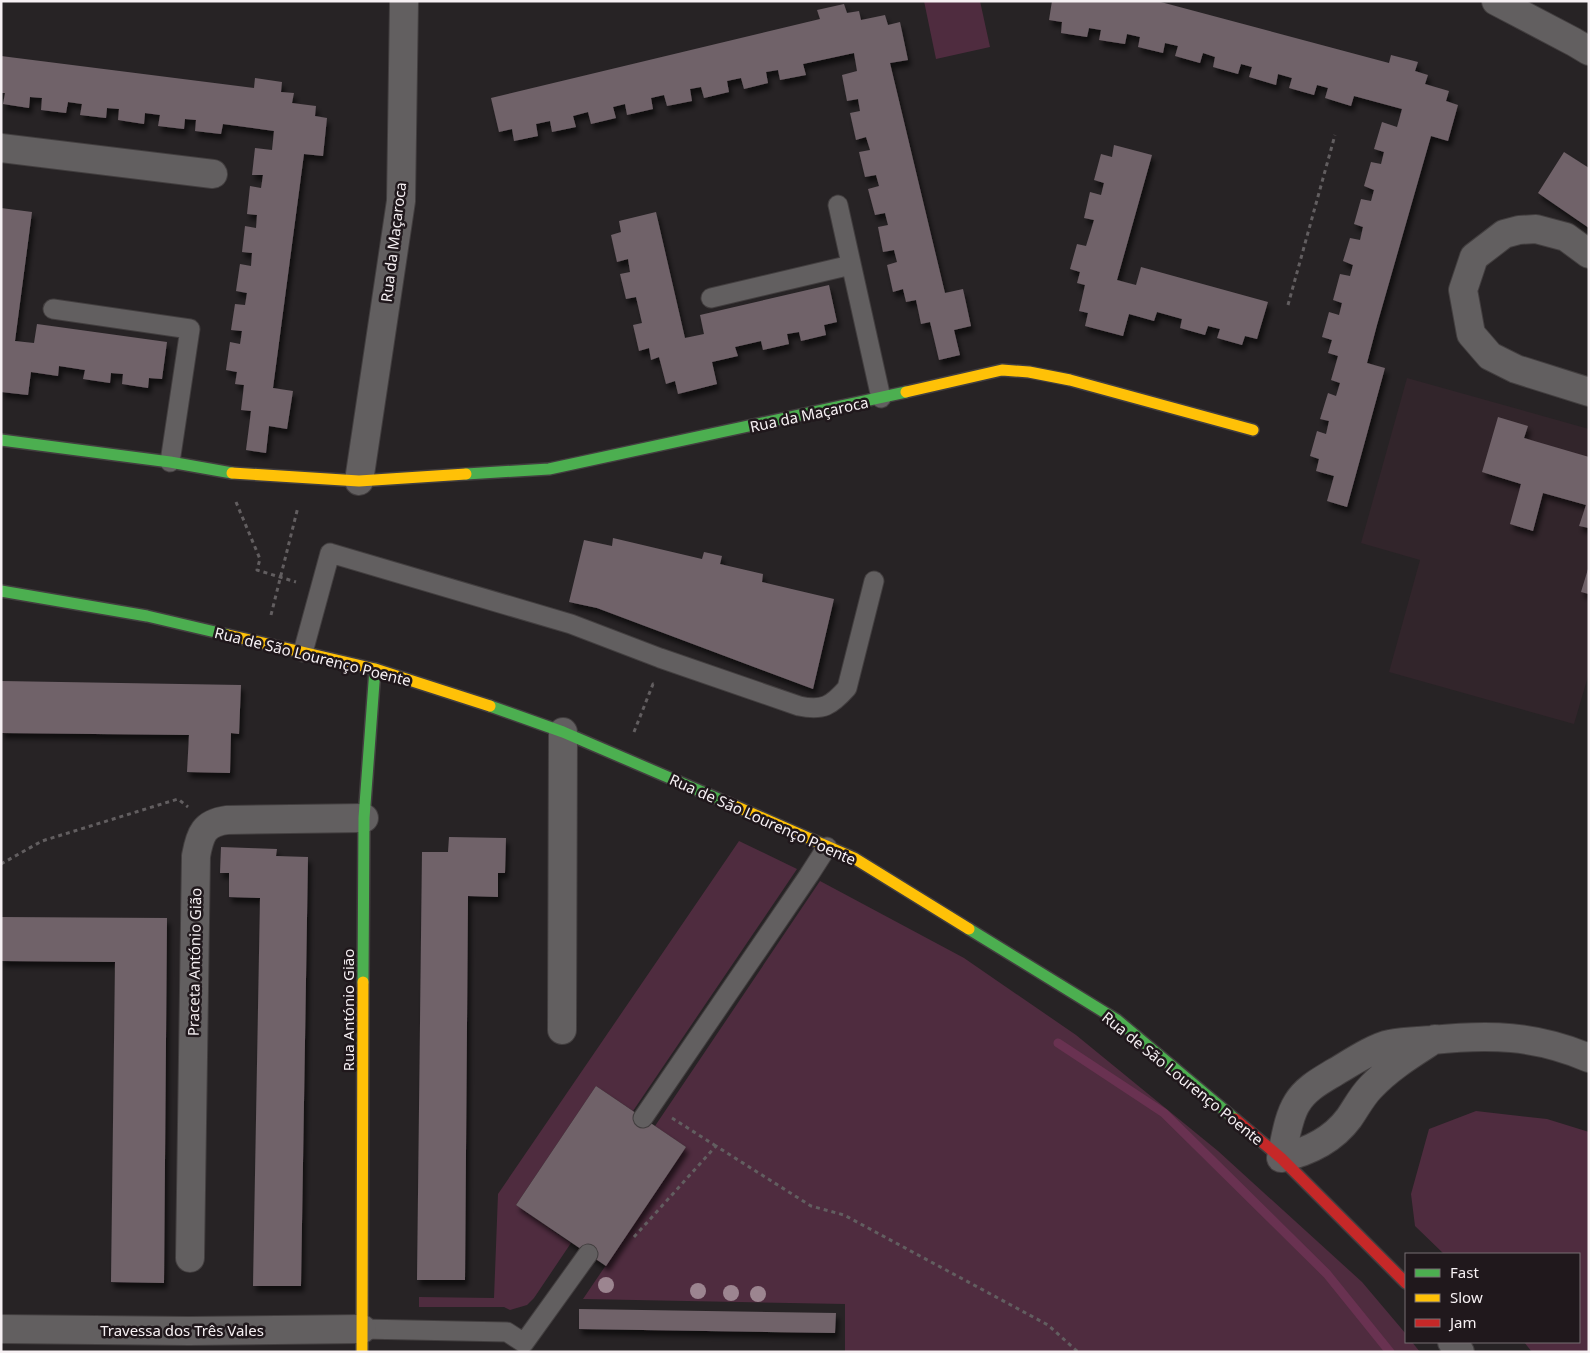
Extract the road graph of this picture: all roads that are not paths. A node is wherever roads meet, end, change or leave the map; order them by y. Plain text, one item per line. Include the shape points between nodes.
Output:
1 (404, 1) edge
2 (1496, 1) edge
3 (1589, 51) edge
4 (1, 148) edge
5 (213, 174) dead end
6 (838, 204) dead end
7 (1589, 254) edge
8 (851, 265) junction
9 (712, 298) dead end
10 (53, 309) dead end
11 (1589, 392) edge
12 (881, 398) junction
13 (1253, 430) dead end
14 (1, 440) edge
15 (170, 462) junction
16 (359, 481) junction
17 (874, 581) dead end
18 (1, 591) edge
19 (303, 652) junction
20 (375, 669) junction
21 (563, 732) junction
22 (364, 818) junction
23 (827, 847) junction
24 (562, 1030) dead end
25 (1435, 1039) junction
26 (1589, 1058) edge
27 (647, 1111) road end
28 (1281, 1158) junction
29 (588, 1254) dead end
30 (190, 1258) dead end
31 (1405, 1282) edge
32 (1, 1329) edge
33 (189, 1341) edge
34 (362, 1341) edge
35 (524, 1348) edge

1 - 16 street, Rua da Maçaroca via 401,201
2 - 3 street
4 - 5 street
6 - 8 lane
7 - 11 street via 1566,237 1536,229 1504,234 1474,257 1462,290 1472,334 1490,356 1516,369
8 - 9 lane
8 - 12 lane
10 - 15 lane via 190,329
12 - 13 street, Rua da Maçaroca via 1012,370 1070,380
12 - 16 street, Rua da Maçaroca via 548,469
14 - 15 street, Rua da Maçaroca
15 - 16 street, Rua da Maçaroca via 231,473
17 - 19 lane via 848,688 837,700 814,709 669,661 571,624 330,553
18 - 19 street, Rua de São Lourenço Poente via 147,616
19 - 20 street, Rua de São Lourenço Poente
20 - 21 street, Rua de São Lourenço Poente
20 - 22 street, Rua António Gião
21 - 23 street, Rua de São Lourenço Poente
21 - 24 street
22 - 30 street, Praceta António Gião via 227,820 210,825 202,833 196,856
22 - 34 street, Rua António Gião
23 - 27 lane
23 - 28 street, Rua de São Lourenço Poente via 854,858 1117,1020
25 - 26 street via 1502,1036 1534,1040
25 - 28 street via 1388,1071 1370,1088 1347,1121 1324,1143
25 - 28 street via 1388,1044 1313,1085 1297,1102
28 - 31 street, Rua de São Lourenço Poente
29 - 35 lane
32 - 33 street, Travessa dos Três Vales
33 - 34 street, Travessa dos Três Vales
34 - 35 lane via 507,1332

